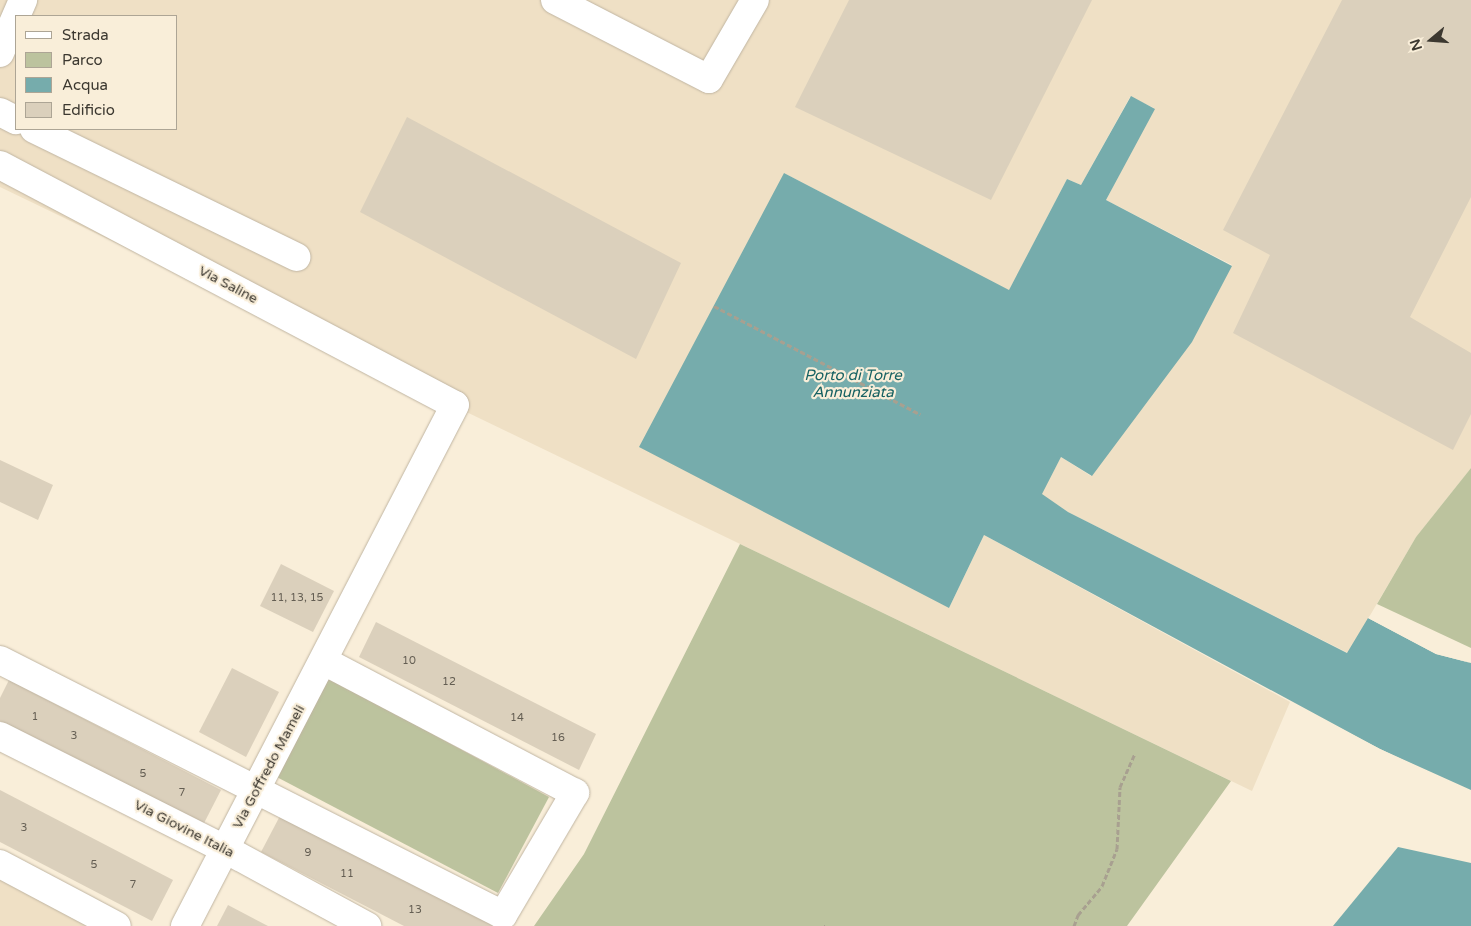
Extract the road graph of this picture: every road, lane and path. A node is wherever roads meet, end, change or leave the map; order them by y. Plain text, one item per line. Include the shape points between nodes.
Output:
1 (23, 0) edge
2 (555, 0) edge
3 (755, 0) edge
4 (16, 15) edge
5 (15, 18) edge
6 (0, 53) edge
7 (0, 112) edge
8 (15, 120) edge
9 (36, 130) edge
10 (0, 165) edge
11 (297, 257) dead end
12 (714, 306) dead end
13 (455, 405) joint
14 (920, 414) dead end
15 (0, 660) edge
16 (324, 661) junction
17 (0, 736) edge
18 (1135, 754) dead end
19 (257, 790) junction
20 (225, 849) junction
21 (0, 864) edge
22 (117, 926) edge
23 (185, 926) edge
24 (367, 926) edge
25 (1074, 926) edge

1 - 4 street
2 - 3 street via 709,79
5 - 6 street
7 - 8 street
9 - 11 street
10 - 13 street, Via Saline
12 - 14 path
13 - 16 street, Via Goffredo Mameli
15 - 19 street
16 - 19 street, Via Goffredo Mameli
16 - 19 street via 575,793 503,914
17 - 20 street, Via Giovine Italia
18 - 25 path via 1120,788 1117,849 1102,886 1078,915
19 - 20 street, Via Goffredo Mameli
20 - 23 street, Via Goffredo Mameli
20 - 24 street, Via Giovine Italia
21 - 22 street

